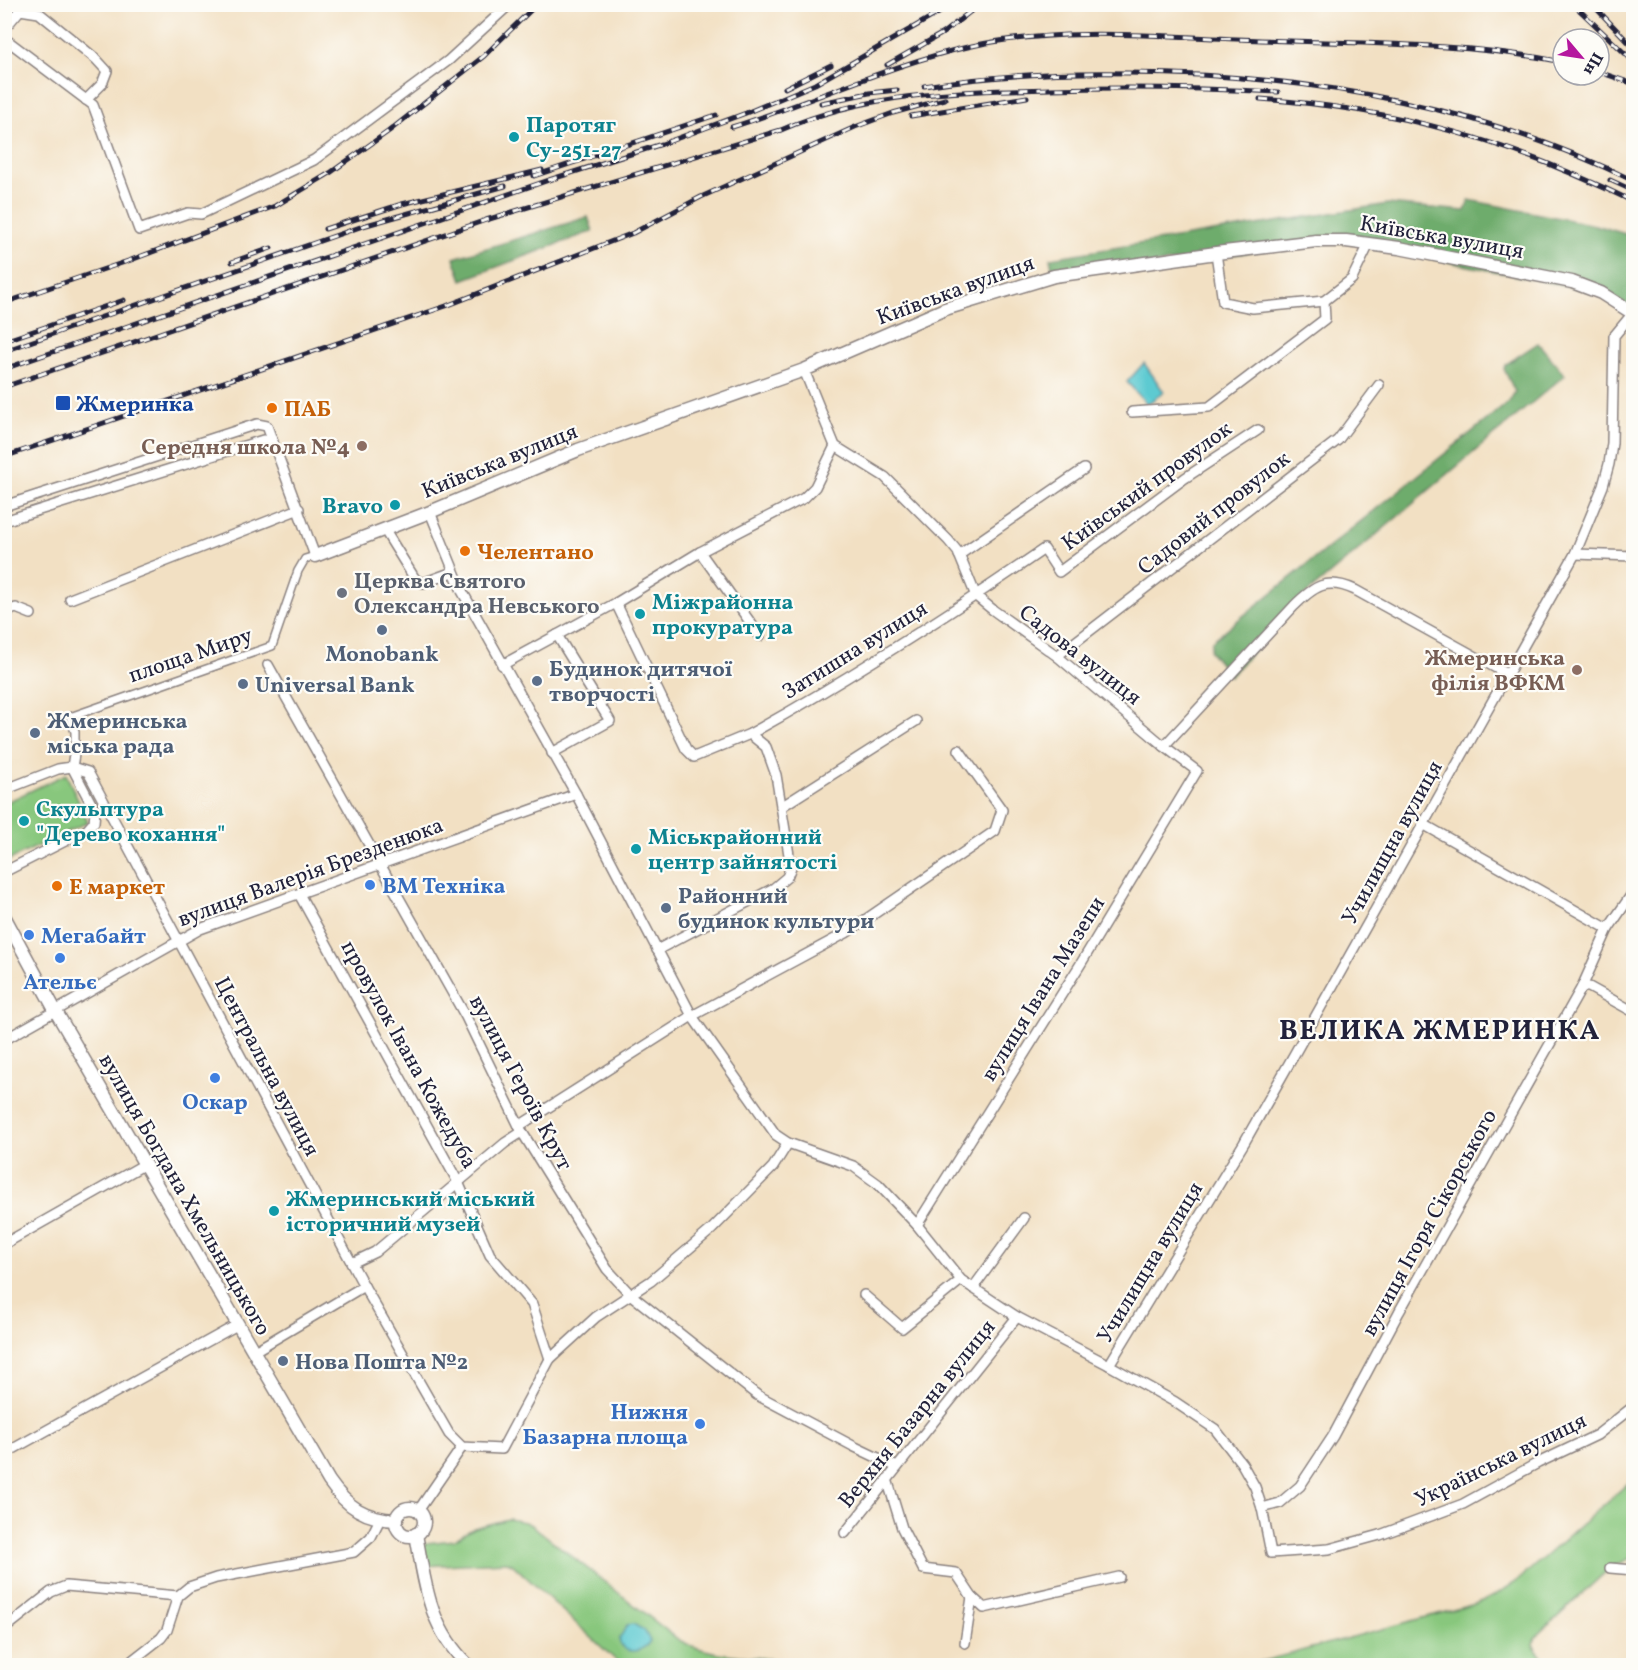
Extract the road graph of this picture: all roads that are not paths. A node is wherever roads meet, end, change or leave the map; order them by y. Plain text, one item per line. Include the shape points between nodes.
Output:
1 (510, 4) edge
2 (18, 7) edge
3 (4, 29) edge
4 (4, 38) edge
5 (86, 100) junction
6 (1369, 243) junction
7 (1216, 253) junction
8 (1324, 301) junction
9 (1633, 314) edge
10 (804, 370) junction
11 (1379, 385) dead end
12 (1132, 412) dead end
13 (1258, 430) dead end
14 (273, 442) junction
15 (835, 446) junction
16 (1084, 469) dead end
17 (4, 507) edge
18 (299, 509) junction
19 (430, 512) junction
20 (4, 521) edge
21 (384, 530) junction
22 (700, 552) junction
23 (1575, 554) junction
24 (959, 555) junction
25 (315, 556) junction
26 (1634, 556) edge
27 (453, 572) junction
28 (976, 596) junction
29 (70, 599) dead end
30 (616, 603) junction
31 (4, 612) edge
32 (31, 614) dead end
33 (557, 635) junction
34 (760, 636) dead end
35 (1057, 656) junction
36 (268, 665) dead end
37 (502, 665) junction
38 (1507, 674) junction
39 (916, 721) dead end
40 (750, 734) junction
41 (1164, 746) junction
42 (75, 748) joint
43 (959, 750) dead end
44 (552, 753) junction
45 (72, 767) junction
46 (1197, 771) joint
47 (4, 790) edge
48 (576, 794) junction
49 (781, 807) junction
50 (1423, 824) junction
51 (380, 865) junction
52 (4, 872) edge
53 (1634, 891) edge
54 (299, 894) junction
55 (4, 916) edge
56 (1608, 929) junction
57 (178, 940) junction
58 (657, 950) junction
59 (1582, 987) junction
60 (55, 1010) junction
61 (1634, 1012) edge
62 (692, 1016) junction
63 (4, 1040) edge
64 (521, 1129) junction
65 (788, 1143) junction
66 (145, 1164) junction
67 (458, 1182) junction
68 (1024, 1218) dead end
69 (917, 1225) junction
70 (4, 1244) edge
71 (352, 1263) junction
72 (961, 1280) junction
73 (364, 1286) junction
74 (973, 1288) junction
75 (630, 1294) junction
76 (864, 1295) dead end
77 (1017, 1317) junction
78 (237, 1325) junction
79 (253, 1352) junction
80 (550, 1359) junction
81 (1109, 1365) junction
82 (1634, 1406) edge
83 (462, 1447) junction
84 (4, 1454) edge
85 (897, 1467) junction
86 (887, 1479) junction
87 (1262, 1508) junction
88 (420, 1512) junction
89 (380, 1520) junction
90 (397, 1520) junction
91 (845, 1533) dead end
92 (416, 1534) junction
93 (1610, 1568) dead end
94 (1634, 1570) edge
95 (1119, 1577) dead end
96 (178, 1596) junction
97 (972, 1597) junction
98 (4, 1629) edge
99 (965, 1643) dead end
100 (125, 1665) edge
101 (468, 1665) edge

1 - 5 street via 449,60 314,160 201,214 188,213 140,230 93,105
2 - 3 street
2 - 5 street via 39,14 107,71 102,84
4 - 5 street
6 - 7 street, Київська вулиця via 1316,241
6 - 8 street via 1352,279
6 - 9 street, Київська вулиця via 1572,282 1601,292
7 - 8 street via 1223,302 1253,308
7 - 10 street, Київська вулиця via 1030,282 945,309
8 - 12 street via 1325,319 1209,407
9 - 23 street, Училищна вулиця via 1614,336 1609,464
10 - 15 street
10 - 19 street, Київська вулиця via 579,450
11 - 35 street, Садовий провулок via 1338,440
13 - 28 street, Київський провулок via 1185,478 1059,572 1044,549
14 - 17 street via 267,426 257,424
14 - 18 street
14 - 20 street via 263,440
15 - 22 street via 810,494
15 - 24 street, Садова вулиця via 885,477
16 - 24 street
18 - 25 street
18 - 29 street
19 - 21 street, Київська вулиця
19 - 27 street
21 - 25 street, Київська вулиця
21 - 27 street via 416,579 423,583
22 - 30 street
22 - 34 street
23 - 26 street
23 - 38 street, Училищна вулиця
24 - 28 street, Садова вулиця
25 - 42 street, площа Миру via 305,559 298,571 272,646 70,717
27 - 37 street
28 - 35 street, Садова вулиця
28 - 40 street, Затишна вулиця via 828,691
30 - 33 street
30 - 40 street, Затишна вулиця via 686,749 694,757
31 - 32 street via 16,608
33 - 37 street
33 - 44 street via 610,721
35 - 41 street, Садова вулиця
36 - 51 street, вулиця Героїв Крут
37 - 44 street
38 - 41 street via 1354,590 1335,583 1325,584 1312,589 1294,606
38 - 50 street, Училищна вулиця
39 - 49 street
40 - 49 street via 766,747
41 - 46 street, Садова вулиця
42 - 45 street, площа Миру
43 - 62 street via 1002,810 995,831 846,933
44 - 48 street
45 - 47 street
45 - 52 street via 95,812 94,822 87,830
45 - 57 street, Центральна вулиця via 88,772
46 - 69 street, вулиця Івана Мазепи
48 - 51 street, вулиця Валерія Брезденюка
48 - 58 street
49 - 58 street via 791,867 787,878
50 - 56 street
50 - 81 street, Училищна вулиця via 1244,1143
51 - 54 street, вулиця Валерія Брезденюка
51 - 64 street, вулиця Героїв Крут via 466,1017
53 - 56 street, вулиця Ігоря Сікорського
54 - 57 street, вулиця Валерія Брезденюка
54 - 67 street, провулок Івана Кожедуба
55 - 60 street, вулиця Богдана Хмельницького
56 - 59 street, вулиця Ігоря Сікорського
57 - 60 street, вулиця Валерія Брезденюка
57 - 71 street, Центральна вулиця
58 - 62 street
59 - 61 street via 1589,987
59 - 87 street, вулиця Ігоря Сікорського via 1333,1437 1300,1486 1280,1503
60 - 63 street, вулиця Валерія Брезденюка
60 - 66 street, вулиця Богдана Хмельницького
62 - 64 street
62 - 65 street via 776,1135
64 - 67 street
64 - 75 street, вулиця Героїв Крут via 607,1269
65 - 69 street via 853,1166 878,1184
65 - 75 street via 773,1167 712,1228 651,1281
66 - 70 street
66 - 78 street, вулиця Богдана Хмельницького
67 - 71 street via 375,1252
67 - 80 street, провулок Івана Кожедуба via 490,1255 532,1304
68 - 74 street
69 - 72 street
71 - 73 street, Центральна вулиця
72 - 74 street
72 - 76 street via 902,1328
73 - 79 street
73 - 83 street, Центральна вулиця via 449,1434
74 - 77 street
75 - 80 street via 596,1317
75 - 85 street, вулиця Героїв Крут via 757,1395
77 - 81 street
77 - 85 street, Верхня Базарна вулиця
78 - 79 street, вулиця Богдана Хмельницького
78 - 84 street
79 - 89 street, вулиця Богдана Хмельницького via 337,1492 352,1507
80 - 83 street via 502,1449
81 - 87 street via 1215,1429 1242,1464
82 - 87 street, Українська вулиця via 1597,1435 1538,1462 1463,1504 1380,1536 1329,1549 1271,1553
83 - 88 street
85 - 86 street, Верхня Базарна вулиця
86 - 91 street, Верхня Базарна вулиця
86 - 97 street via 902,1528 922,1569 956,1573
88 - 90 street via 405,1509
88 - 92 street via 423,1527
89 - 90 street, вулиця Богдана Хмельницького
89 - 96 street via 354,1552 207,1581
90 - 92 street via 402,1533
92 - 101 street via 434,1615 449,1645
93 - 94 street
95 - 97 street via 984,1608
96 - 98 street via 66,1586 51,1592
96 - 100 street via 167,1630
97 - 99 street

